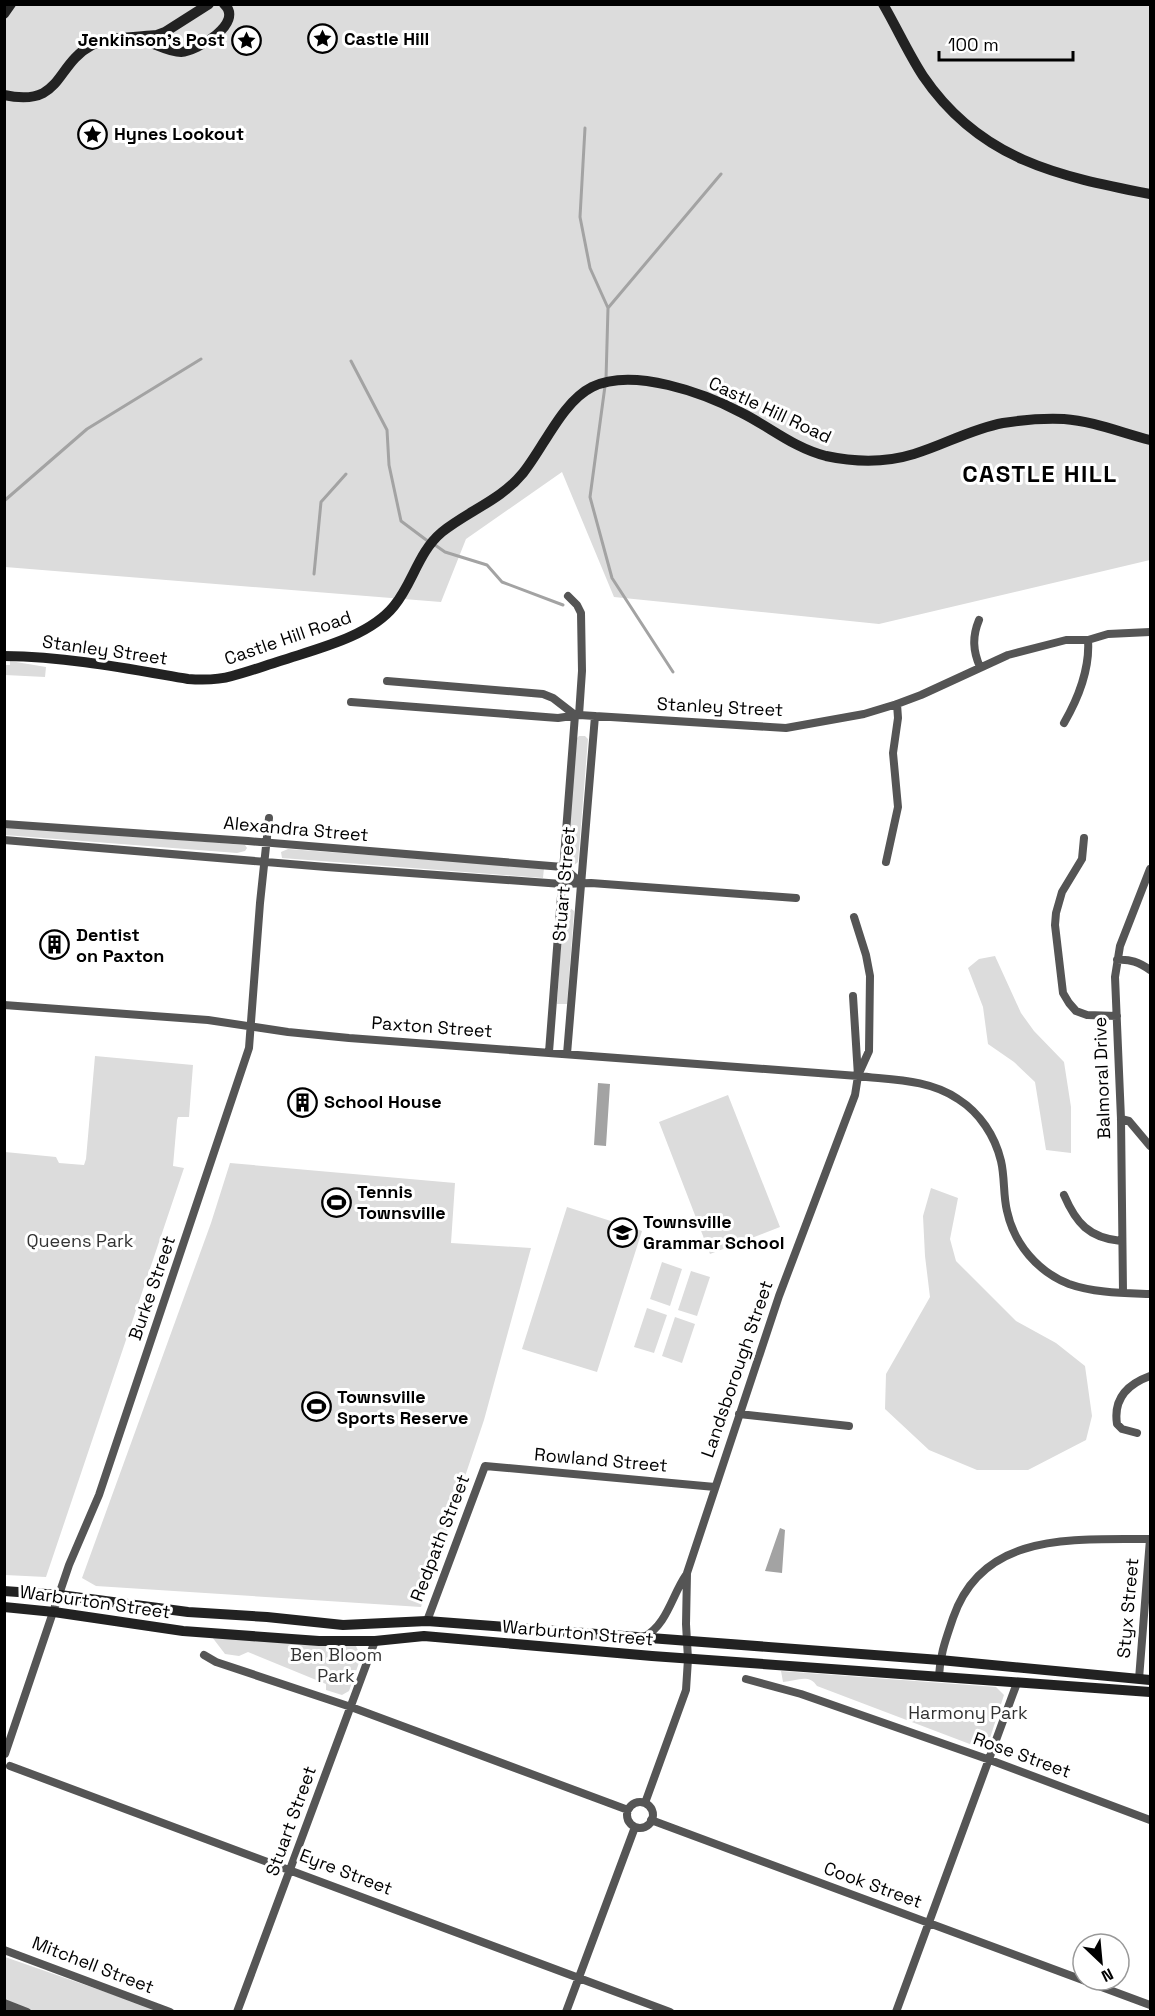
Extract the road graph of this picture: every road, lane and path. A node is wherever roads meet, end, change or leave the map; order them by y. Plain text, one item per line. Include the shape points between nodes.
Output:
1 (11, 4) edge
2 (209, 4) edge
3 (224, 4) edge
4 (883, 4) edge
5 (4, 14) edge
6 (131, 38) junction
7 (4, 95) edge
8 (1150, 194) edge
9 (1150, 440) edge
10 (568, 596) dead end
11 (979, 620) dead end
12 (1150, 632) edge
13 (1088, 640) junction
14 (4, 656) edge
15 (980, 667) junction
16 (200, 680) joint
17 (387, 681) dead end
18 (351, 702) dead end
19 (897, 704) junction
20 (577, 715) junction
21 (595, 716) junction
22 (1064, 723) dead end
23 (269, 818) dead end
24 (4, 824) edge
25 (1084, 838) dead end
26 (4, 840) edge
27 (266, 844) junction
28 (264, 862) junction
29 (886, 862) dead end
30 (563, 867) junction
31 (1150, 869) edge
32 (580, 882) junction
33 (562, 884) junction
34 (796, 898) dead end
35 (854, 917) dead end
36 (1117, 960) junction
37 (1150, 970) edge
38 (853, 996) dead end
39 (4, 1005) edge
40 (1117, 1016) junction
41 (251, 1027) junction
42 (549, 1052) junction
43 (567, 1054) junction
44 (858, 1076) junction
45 (1121, 1119) junction
46 (1150, 1146) edge
47 (1064, 1195) dead end
48 (1121, 1241) junction
49 (1123, 1292) junction
50 (1150, 1294) edge
51 (1150, 1376) edge
52 (739, 1414) junction
53 (849, 1426) dead end
54 (1137, 1433) dead end
55 (485, 1466) joint
56 (715, 1487) junction
57 (1150, 1539) edge
58 (687, 1573) junction
59 (4, 1591) edge
60 (60, 1595) junction
61 (4, 1607) edge
62 (54, 1612) junction
63 (427, 1621) junction
64 (644, 1637) junction
65 (375, 1641) junction
66 (687, 1641) junction
67 (204, 1654) dead end
68 (688, 1659) junction
69 (940, 1660) junction
70 (939, 1676) junction
71 (746, 1679) dead end
72 (1145, 1679) edge
73 (1017, 1683) junction
74 (1150, 1692) edge
75 (351, 1707) junction
76 (5, 1754) edge
77 (990, 1760) junction
78 (7, 1769) edge
79 (645, 1803) junction
80 (628, 1810) junction
81 (651, 1820) junction
82 (1150, 1820) edge
83 (635, 1827) junction
84 (291, 1869) junction
85 (929, 1923) junction
86 (4, 1950) edge
87 (579, 1977) junction
88 (4, 2003) edge
89 (1150, 2005) edge
90 (4, 2010) edge
91 (10, 2012) edge
92 (27, 2012) edge
93 (170, 2012) edge
94 (237, 2012) edge
95 (566, 2012) edge
96 (670, 2012) edge
97 (896, 2012) edge

1 - 5 main road
2 - 6 main road via 165,32
3 - 6 main road via 230,15 228,22 219,33 190,50 178,52
4 - 8 main road via 924,78 979,136 1047,170
6 - 7 main road via 90,46 39,96
9 - 16 main road, Castle Hill Road via 1065,419 1024,421 983,428 902,458 857,460 812,452 741,412 689,392 650,381 611,381 590,388 569,406 510,486 428,546 403,593 380,618 335,643 232,676
10 - 20 street, Stuart Street via 581,613 582,671
11 - 15 street via 973,643
12 - 13 street, Stanley Street via 1108,634
13 - 15 street, Stanley Street via 1066,640 1008,655
13 - 22 street via 1089,655 1075,705
14 - 16 main road, Stanley Street via 98,662
15 - 19 street, Stanley Street
17 - 20 street via 543,694
18 - 20 street, Stanley Street via 558,718
19 - 21 street, Stanley Street via 786,728
19 - 29 street via 893,753 898,807
20 - 21 street, Stanley Street
20 - 30 street, Stuart Street
21 - 32 street, Stuart Street
23 - 27 street, Burke Street
24 - 27 street, Alexandra Street
25 - 40 street via 1082,859 1062,892 1056,913 1064,993 1076,1011
26 - 28 street, Alexandra Street
27 - 28 street, Burke Street
27 - 30 street, Alexandra Street
28 - 33 street, Alexandra Street
28 - 41 street, Burke Street
30 - 32 street
30 - 33 street, Stuart Street
31 - 36 street, Balmoral Drive
32 - 33 street, Alexandra Street
32 - 34 street, Alexandra Street
32 - 43 street, Stuart Street
33 - 42 street, Stuart Street
35 - 44 street, Landsborough Street via 870,976 869,1051
36 - 37 street via 1128,959
36 - 40 street, Balmoral Drive
38 - 44 street, Landsborough Street
39 - 41 street, Paxton Street via 208,1020
40 - 45 street, Balmoral Drive
41 - 42 street, Paxton Street
41 - 60 street, Burke Street via 249,1048 185,1243 99,1495
42 - 43 street, Paxton Street
43 - 44 street, Paxton Street
44 - 49 street, Paxton Street via 931,1086 970,1107 995,1145 1010,1224 1031,1258 1069,1284
44 - 52 street, Landsborough Street via 855,1095
45 - 46 street via 1129,1121
45 - 48 street, Balmoral Drive
47 - 48 street via 1077,1220 1090,1232 1105,1240
48 - 49 street, Balmoral Drive
49 - 50 street, Paxton Street
51 - 54 street via 1128,1387 1118,1401 1117,1424
52 - 53 street
52 - 56 street, Landsborough Street
55 - 56 street, Rowland Street
55 - 63 street, Redpath Street
56 - 58 street, Landsborough Street
57 - 69 street via 1054,1542 1028,1547 997,1561 978,1576 964,1595
57 - 72 street, Styx Street
58 - 64 street, Landsborough Street via 659,1626
58 - 66 street, Landsborough Street
59 - 60 main road, Warburton Street
60 - 62 street, Burke Street
60 - 63 main road, Warburton Street via 188,1612 343,1625
61 - 62 main road, Warburton Street
62 - 65 main road, Warburton Street via 183,1631
62 - 76 street, Burke Street
63 - 64 main road, Warburton Street
64 - 66 main road, Warburton Street
65 - 68 main road, Warburton Street via 424,1636
65 - 75 street, Stuart Street
66 - 68 street, Landsborough Street
66 - 69 main road, Warburton Street
67 - 75 street via 216,1662
68 - 70 main road, Warburton Street
68 - 79 street, Landsborough Street via 686,1690
69 - 70 street
69 - 72 main road, Warburton Street
70 - 73 main road, Warburton Street
71 - 77 street, Rose Street via 801,1694
73 - 74 main road, Warburton Street
73 - 77 street
75 - 80 street
75 - 84 street, Stuart Street
76 - 78 street via 11,1760
77 - 82 street, Rose Street
77 - 85 street
78 - 84 street, Eyre Street
79 - 80 street via 633,1804
79 - 81 street via 651,1809
80 - 83 street via 627,1818
81 - 83 street via 643,1827
81 - 85 street, Cook Street
83 - 87 street
84 - 87 street, Eyre Street
84 - 94 street, Stuart Street
85 - 89 street, Cook Street
85 - 97 street
86 - 93 street, Mitchell Street
87 - 95 street
87 - 96 street, Eyre Street
88 - 92 street
90 - 91 street

